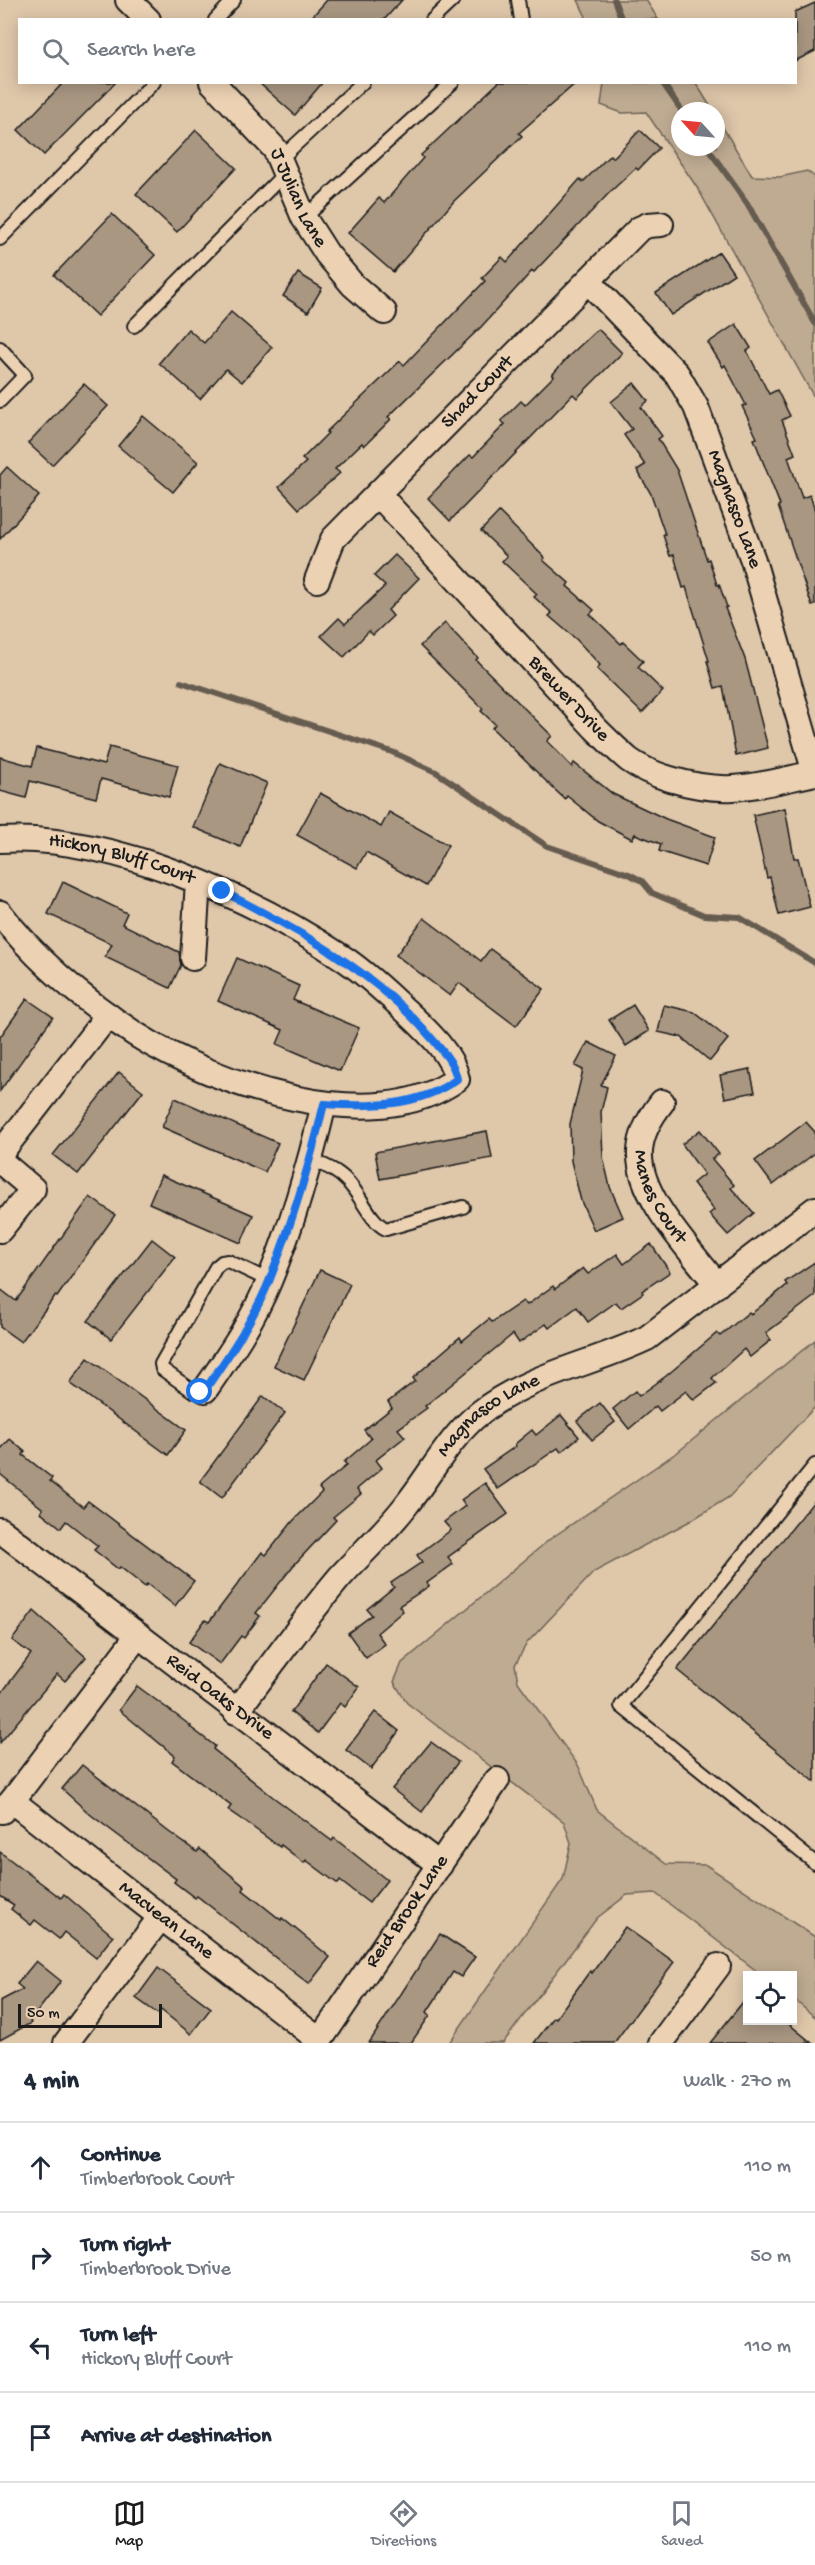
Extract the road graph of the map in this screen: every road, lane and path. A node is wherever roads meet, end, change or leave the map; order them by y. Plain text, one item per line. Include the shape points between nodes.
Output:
1 (128, 0) edge
2 (234, 0) edge
3 (453, 0) edge
4 (518, 0) edge
5 (444, 15) edge
6 (146, 18) edge
7 (217, 18) edge
8 (521, 18) edge
9 (152, 84) edge
10 (214, 84) edge
11 (361, 84) edge
12 (451, 84) edge
13 (282, 166) junction
14 (304, 218) junction
15 (661, 224) dead end
16 (0, 239) edge
17 (588, 281) junction
18 (384, 312) dead end
19 (134, 326) dead end
20 (0, 348) edge
21 (0, 401) edge
22 (378, 494) junction
23 (317, 580) dead end
24 (815, 773) edge
25 (0, 840) edge
26 (198, 882) junction
27 (0, 913) edge
28 (193, 958) dead end
29 (108, 1015) junction
30 (662, 1102) dead end
31 (324, 1104) junction
32 (0, 1154) edge
33 (310, 1160) junction
34 (0, 1161) edge
35 (463, 1207) dead end
36 (815, 1209) edge
37 (0, 1230) edge
38 (270, 1281) junction
39 (717, 1285) junction
40 (205, 1390) joint
41 (815, 1465) edge
42 (0, 1530) edge
43 (138, 1635) junction
44 (236, 1712) junction
45 (497, 1780) dead end
46 (6, 1807) edge
47 (815, 1863) edge
48 (440, 1866) junction
49 (160, 1918) junction
50 (718, 1966) dead end
51 (319, 2042) edge
52 (66, 2043) edge
53 (661, 2043) edge

1 - 6 street
2 - 7 lane
3 - 5 lane
4 - 8 lane
9 - 16 lane
10 - 13 street, J Julian Lane via 275,148
11 - 13 lane
12 - 14 lane
13 - 14 street, J Julian Lane
13 - 19 lane
14 - 18 street, J Julian Lane via 353,285
15 - 17 street, Shad Court via 639,230
17 - 22 street, Shad Court
17 - 24 street, Magnasco Lane via 677,374 696,407 753,560
20 - 21 lane via 25,375
22 - 23 street, Shad Court via 333,539
22 - 24 street, Brewer Drive via 595,728 631,761 662,776 717,790 751,788
25 - 26 street, Hickory Bluff Court via 48,840 125,857
26 - 28 street
26 - 31 street, Hickory Bluff Court via 296,929 346,960 421,1025 455,1067 457,1079 442,1090 387,1104
27 - 29 street via 50,966
29 - 31 street via 138,1035 229,1079
29 - 32 street
30 - 39 street, Manes Court via 649,1119 640,1152 645,1183 660,1210
31 - 33 street
33 - 35 lane via 346,1179 378,1225 386,1229
33 - 38 street
34 - 37 street via 33,1189
36 - 39 street, Magnasco Lane
38 - 40 street via 240,1339
38 - 40 lane via 228,1261 216,1267 161,1364 162,1369 193,1391
39 - 44 street, Magnasco Lane via 647,1338 533,1381 480,1413 452,1443 407,1504 340,1577
41 - 47 lane via 621,1706
42 - 43 street, Reid Oaks Drive
43 - 44 street, Reid Oaks Drive
43 - 46 street
44 - 48 street, Reid Oaks Drive
45 - 48 street, Reid Brook Lane
46 - 49 street, Macvean Lane
48 - 51 street, Reid Brook Lane
49 - 51 street, Macvean Lane
49 - 52 street
50 - 53 street

